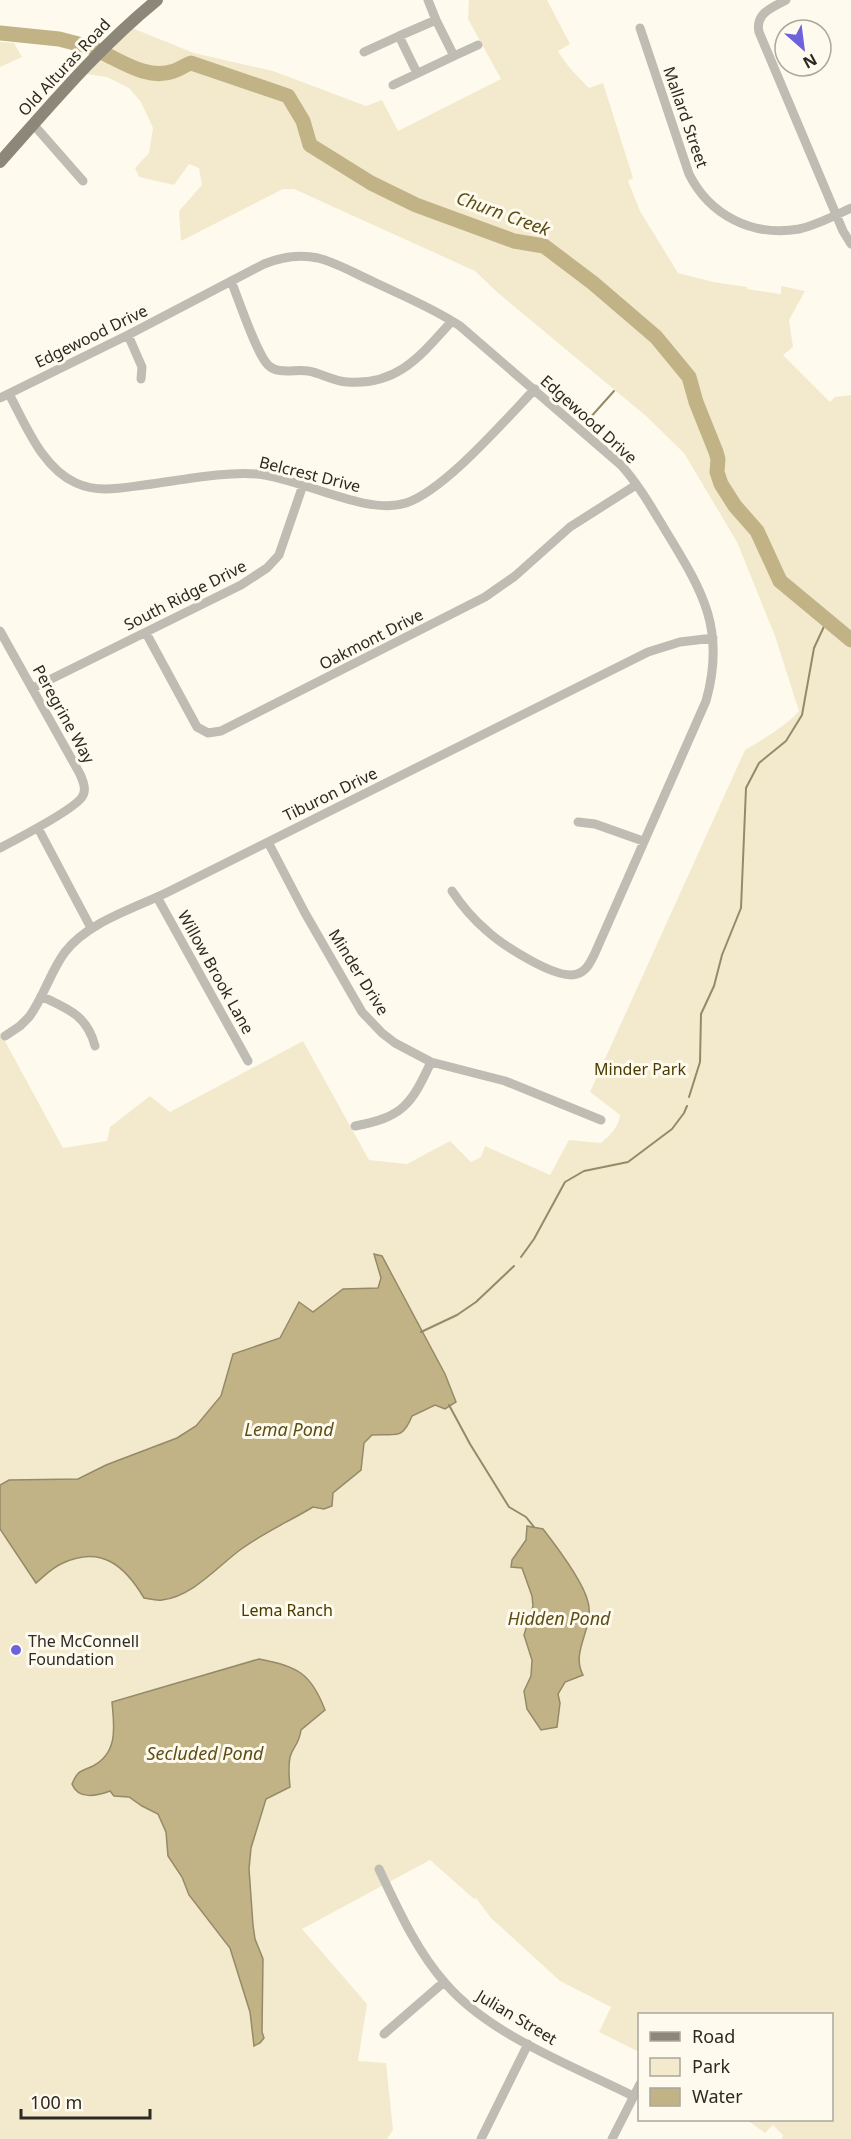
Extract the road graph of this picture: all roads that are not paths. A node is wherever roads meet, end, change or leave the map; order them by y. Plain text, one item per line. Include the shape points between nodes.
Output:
1 (157, 0) edge
2 (428, 0) edge
3 (786, 0) edge
4 (435, 20) junction
5 (640, 28) dead end
6 (399, 36) junction
7 (478, 45) dead end
8 (364, 52) dead end
9 (453, 56) junction
10 (417, 74) junction
11 (393, 85) dead end
12 (33, 124) junction
13 (0, 162) edge
14 (83, 181) dead end
15 (851, 208) edge
16 (837, 215) junction
17 (851, 244) edge
18 (231, 281) junction
19 (452, 321) junction
20 (128, 335) junction
21 (141, 380) dead end
22 (535, 389) junction
23 (4, 396) edge
24 (303, 484) junction
25 (636, 484) junction
26 (0, 631) edge
27 (146, 633) junction
28 (713, 638) junction
29 (33, 688) junction
30 (579, 822) dead end
31 (38, 828) junction
32 (643, 841) junction
33 (268, 842) junction
34 (0, 848) edge
35 (452, 891) dead end
36 (158, 897) junction
37 (92, 928) junction
38 (41, 996) junction
39 (5, 1036) dead end
40 (95, 1046) dead end
41 (248, 1061) dead end
42 (432, 1062) junction
43 (601, 1120) dead end
44 (355, 1125) dead end
45 (379, 1869) dead end
46 (444, 1982) junction
47 (384, 2034) dead end
48 (528, 2044) junction
49 (638, 2086) edge
50 (633, 2096) junction
51 (481, 2139) edge
52 (612, 2139) edge

1 - 12 main road, Old Alturas Road via 127,25
2 - 4 street
3 - 16 street via 763,14 758,29
4 - 6 street
4 - 9 street
5 - 16 street, Mallard Street via 689,174 710,204 736,222 770,231 799,229
6 - 8 street
6 - 10 street
7 - 9 street
9 - 10 street
10 - 11 street
12 - 13 main road, Old Alturas Road
12 - 14 street
15 - 16 street, Mallard Street
16 - 17 street
18 - 19 street, Edgewood Drive via 279,259 315,258
18 - 19 street via 260,352 267,364 278,370 309,371 345,382 375,382 406,368
18 - 20 street, Edgewood Drive
19 - 22 street, Edgewood Drive
20 - 21 street via 142,367
20 - 23 street, Edgewood Drive
22 - 24 street, Belcrest Drive via 450,473 414,500 375,506
22 - 25 street, Edgewood Drive via 616,459
23 - 24 street, Belcrest Drive via 46,457 65,477 79,484 107,489 247,473
24 - 27 street, South Ridge Drive via 282,550 267,568
25 - 27 street, Oakmont Drive via 570,527 485,597 222,731 208,733 197,727
25 - 28 street, Edgewood Drive via 697,585
26 - 29 street, Peregrine Way
27 - 29 street, South Ridge Drive
28 - 32 street, Edgewood Drive via 712,675 706,701
28 - 33 street, Tiburon Drive via 680,642 648,652
29 - 31 street, Peregrine Way via 84,788 79,801
30 - 32 street
31 - 34 street, Peregrine Way
31 - 37 street
32 - 35 street, Edgewood Drive via 591,960 576,974 559,973 501,941 473,918
33 - 36 street, Tiburon Drive
33 - 42 street, Minder Drive via 362,1012 395,1043
36 - 37 street, Tiburon Drive
36 - 41 street, Willow Brook Lane
37 - 38 street, Tiburon Drive via 66,951
38 - 39 street, Tiburon Drive via 25,1022
38 - 40 street via 85,1021
42 - 43 street, Minder Drive via 505,1081
42 - 44 street via 415,1093 395,1114
45 - 46 street, Julian Street via 417,1944
46 - 47 street
46 - 48 street, Julian Street via 478,2014
48 - 50 street, Julian Street
48 - 51 street
49 - 50 street
50 - 52 street

